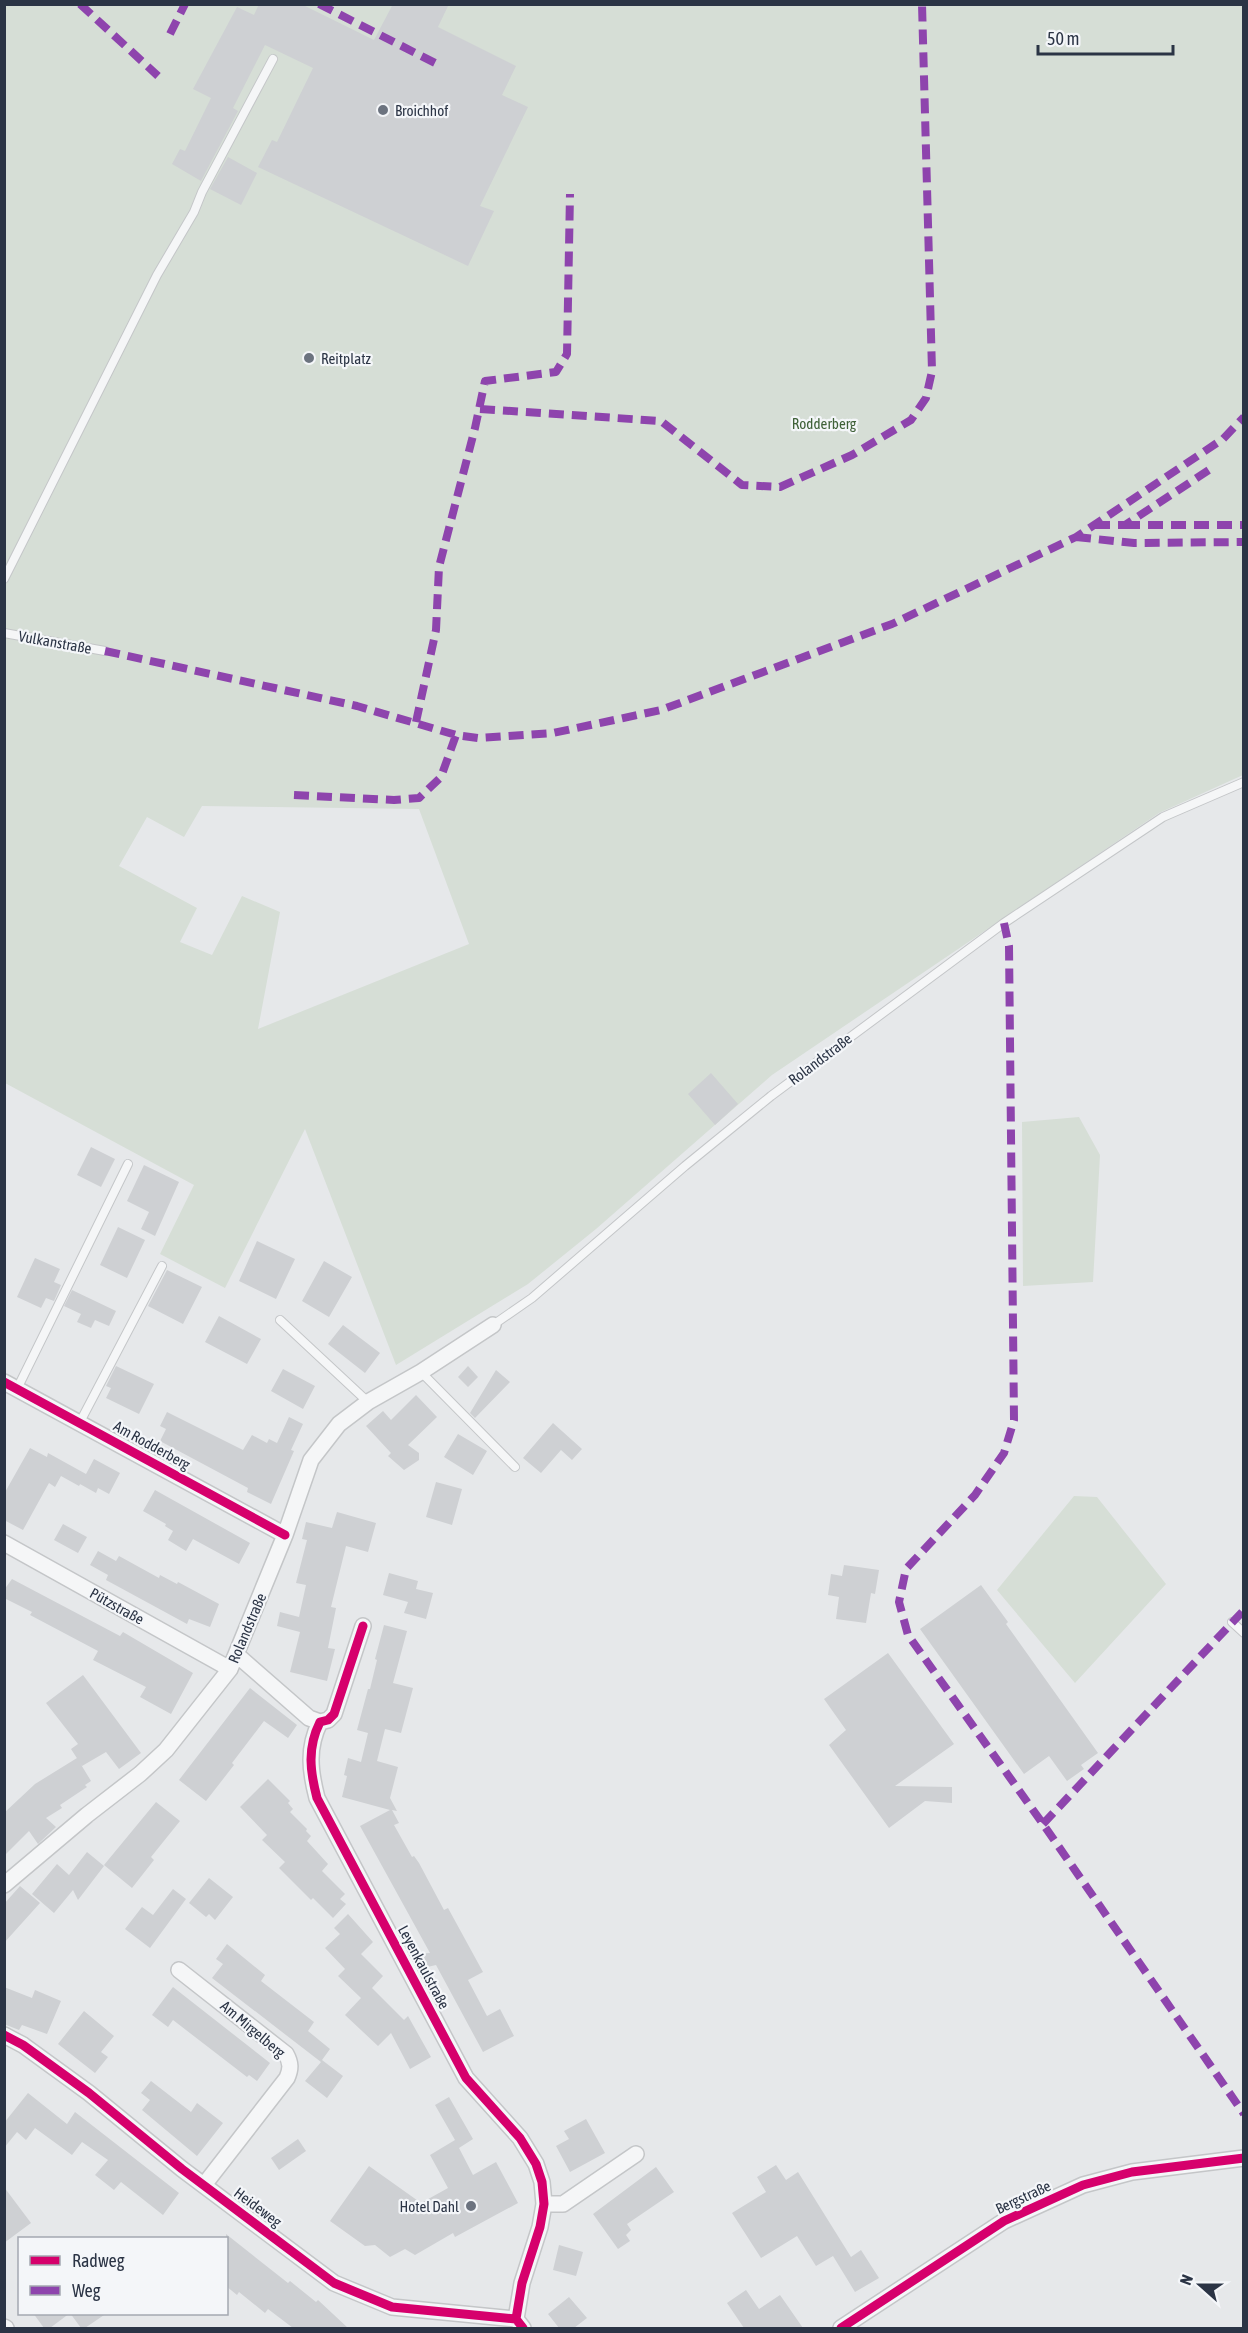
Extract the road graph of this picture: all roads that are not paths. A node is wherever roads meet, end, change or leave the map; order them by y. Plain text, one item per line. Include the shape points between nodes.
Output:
1 (273, 59) dead end
2 (4, 579) edge
3 (4, 633) edge
4 (105, 651) dead end
5 (1244, 782) edge
6 (128, 1164) dead end
7 (162, 1266) dead end
8 (280, 1320) dead end
9 (493, 1325) joint
10 (421, 1372) junction
11 (11, 1385) edge
12 (368, 1402) junction
13 (80, 1422) junction
14 (515, 1467) dead end
15 (285, 1535) junction
16 (4, 1544) edge
17 (1232, 1622) dead end
18 (363, 1626) dead end
19 (1244, 1633) edge
20 (234, 1662) junction
21 (320, 1722) junction
22 (4, 1885) edge
23 (179, 1970) dead end
24 (4, 2035) edge
25 (636, 2154) dead end
26 (1244, 2158) edge
27 (204, 2185) junction
28 (544, 2204) junction
29 (520, 2324) edge
30 (841, 2328) edge

1 - 2 lane via 152,285
3 - 4 lane, Vulkanstraße
5 - 9 lane, Rolandstraße via 1163,818 1004,923 771,1096 532,1298
6 - 11 lane, Am Rodderberg
7 - 13 lane
8 - 12 lane
9 - 10 street, Rolandstraße
10 - 12 street, Rolandstraße
10 - 14 lane
11 - 13 street, Am Rodderberg
12 - 15 street, Rolandstraße via 339,1425 311,1460
13 - 15 street, Am Rodderberg
15 - 20 street, Rolandstraße
16 - 20 street, Pützstraße
17 - 19 lane
18 - 21 street, Leyenkaulstraße via 334,1714
20 - 21 street via 309,1718
20 - 22 street, Rolandstraße via 166,1750
21 - 28 street, Leyenkaulstraße via 310,1752 310,1775 317,1798 466,2078 530,2151 542,2182
23 - 27 street, Am Mirgelberg via 286,2054 291,2070
24 - 27 street, Heideweg via 89,2093
25 - 28 street via 563,2204
26 - 30 street, Bergstraße via 1132,2172 1083,2185 1004,2221
27 - 29 street, Heideweg via 334,2283 392,2307
28 - 29 street, Leyenkaulstraße via 522,2283

